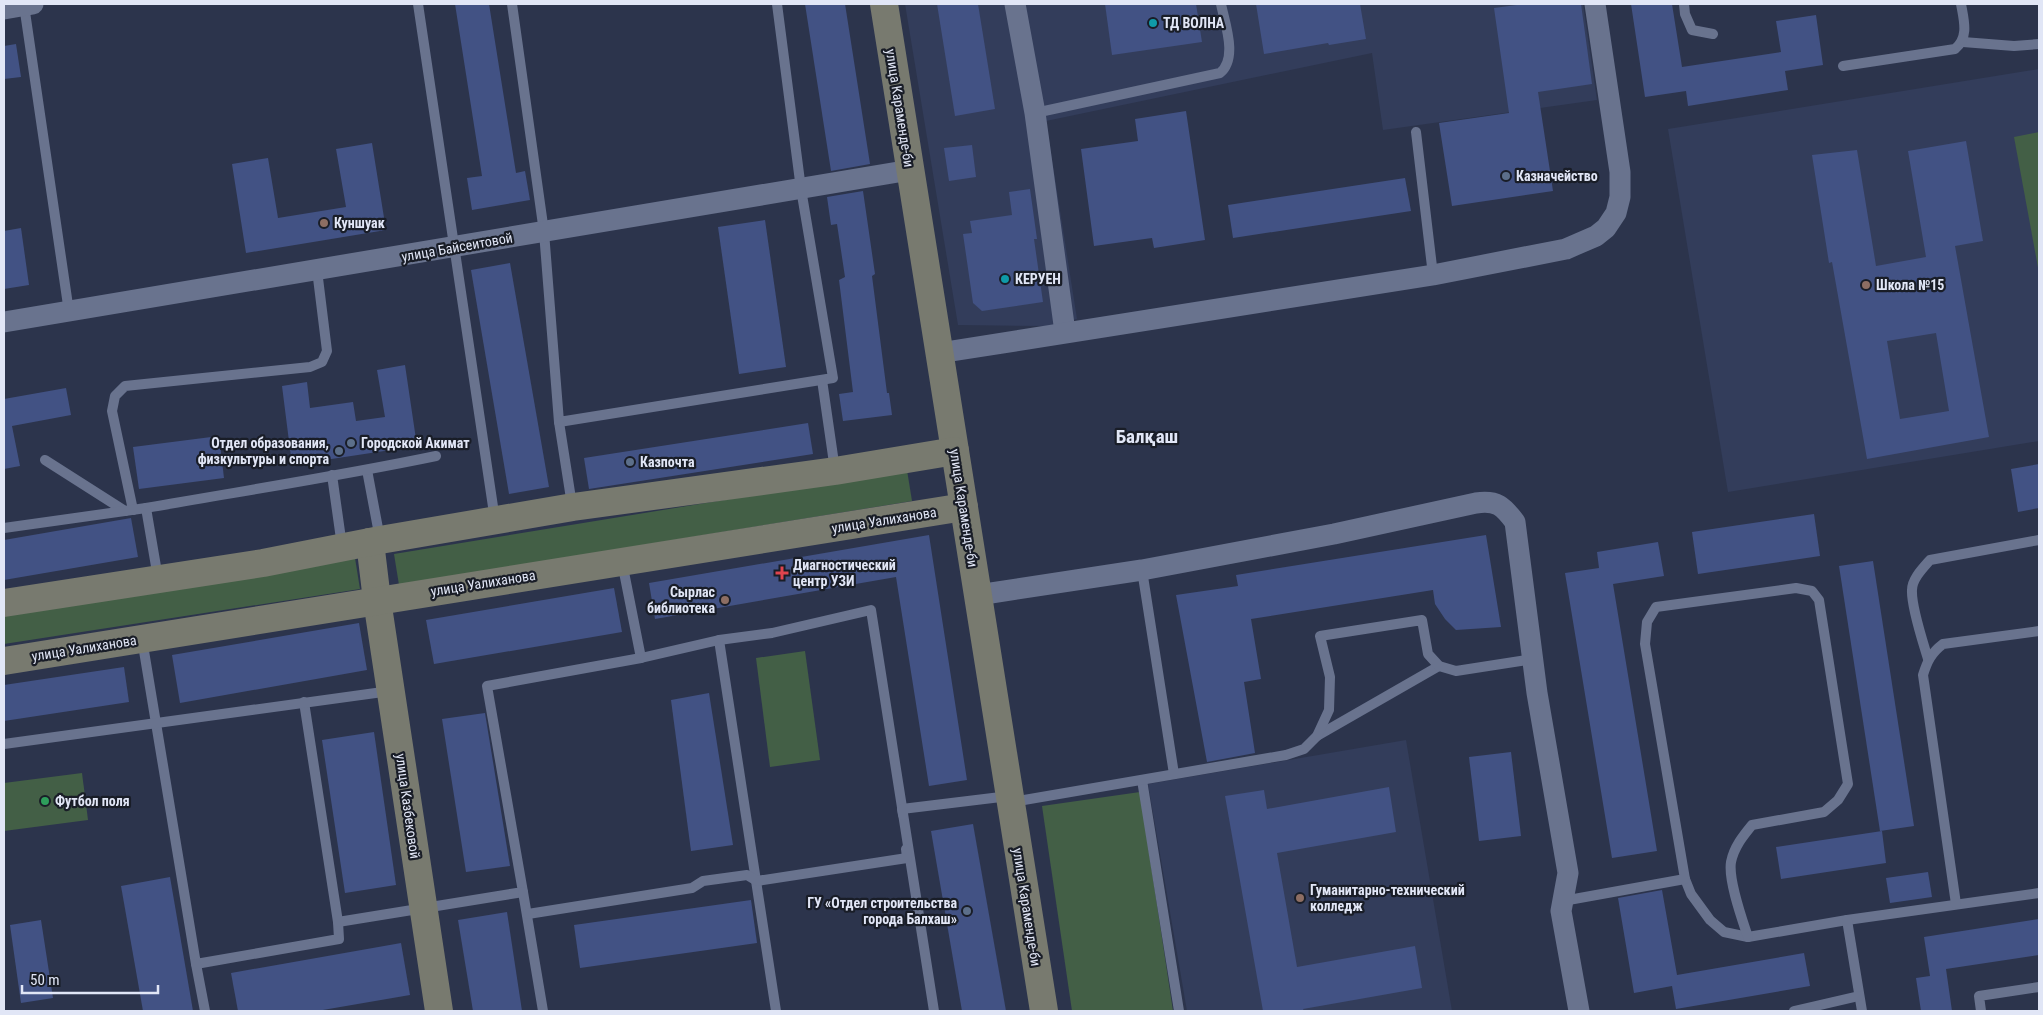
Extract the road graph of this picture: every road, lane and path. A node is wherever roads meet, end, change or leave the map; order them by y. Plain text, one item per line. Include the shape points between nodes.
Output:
1 (418, 4) edge
2 (512, 4) edge
3 (777, 4) edge
4 (884, 4) edge
5 (1015, 4) edge
6 (1222, 4) edge
7 (1595, 4) edge
8 (1684, 4) edge
9 (1962, 4) edge
10 (20, 6) edge
11 (1713, 34) dead end
12 (1962, 42) junction
13 (2039, 44) edge
14 (1843, 66) dead end
15 (1035, 114) junction
16 (1416, 132) dead end
17 (910, 170) junction
18 (801, 189) junction
19 (544, 232) junction
20 (454, 248) junction
21 (317, 270) junction
22 (1433, 275) junction
23 (69, 312) junction
24 (4, 322) edge
25 (1066, 332) junction
26 (939, 353) junction
27 (822, 380) junction
28 (559, 422) junction
29 (955, 452) junction
30 (436, 456) dead end
31 (46, 460) dead end
32 (367, 470) junction
33 (835, 471) junction
34 (332, 475) junction
35 (573, 507) junction
36 (964, 507) junction
37 (146, 508) junction
38 (129, 510) junction
39 (495, 521) junction
40 (4, 528) edge
41 (2039, 540) edge
42 (375, 541) junction
43 (342, 547) junction
44 (622, 561) junction
45 (1142, 570) junction
46 (158, 580) junction
47 (978, 595) junction
48 (377, 600) junction
49 (4, 604) edge
50 (2039, 631) edge
51 (142, 638) junction
52 (719, 640) junction
53 (641, 658) junction
54 (1533, 659) junction
55 (1928, 659) junction
56 (4, 661) edge
57 (1439, 666) junction
58 (391, 690) junction
59 (304, 702) junction
60 (156, 723) junction
61 (1317, 736) junction
62 (4, 744) edge
63 (1174, 774) junction
64 (1142, 780) junction
65 (1010, 799) junction
66 (902, 809) junction
67 (1685, 878) junction
68 (757, 881) junction
69 (523, 892) junction
70 (2039, 893) edge
71 (1563, 901) junction
72 (1956, 904) junction
73 (423, 908) junction
74 (528, 914) junction
75 (1847, 920) junction
76 (338, 922) junction
77 (1748, 937) junction
78 (196, 964) junction
79 (2039, 987) edge
80 (1859, 996) junction
81 (205, 1011) edge
82 (440, 1011) edge
83 (543, 1011) edge
84 (776, 1011) edge
85 (934, 1011) edge
86 (1044, 1011) edge
87 (1179, 1011) edge
88 (1579, 1011) edge
89 (1794, 1011) edge
90 (1862, 1011) edge
91 (1981, 1011) edge

1 - 20 lane
2 - 19 lane
3 - 18 lane
4 - 17 street, улица Караменде-би
5 - 15 street
6 - 15 lane via 1230,58 1220,73
7 - 22 street via 1620,172 1620,198 1616,213 1596,236 1566,249
8 - 11 lane via 1692,30
9 - 12 lane via 1965,29
10 - 23 lane
12 - 13 lane via 2014,46
12 - 14 lane via 1955,49
15 - 25 street
16 - 22 lane
17 - 18 street, улица Байсеитовой
17 - 26 street, улица Караменде-би
18 - 19 street, улица Байсеитовой
18 - 27 lane via 833,378
19 - 20 street, улица Байсеитовой
19 - 28 lane
20 - 21 street, улица Байсеитовой
20 - 39 lane
21 - 23 street, улица Байсеитовой
21 - 38 lane via 327,351 322,362 310,367 125,386 115,396 112,411
22 - 25 street
23 - 24 street, улица Байсеитовой
25 - 26 street
26 - 29 street, улица Караменде-би
27 - 28 lane
27 - 33 lane
28 - 35 lane
29 - 33 street
29 - 36 street, улица Караменде-би
30 - 32 lane
31 - 38 lane
32 - 34 lane
32 - 42 lane
33 - 35 street
34 - 37 lane
34 - 43 lane
35 - 39 street
36 - 44 street, улица Уалиханова
36 - 47 street, улица Караменде-би
37 - 38 lane
37 - 46 lane
38 - 40 lane
39 - 42 street
41 - 55 lane via 1930,560 1919,572 1911,589
42 - 43 street
42 - 48 street, улица Казбековой
43 - 46 street
44 - 48 street, улица Уалиханова
44 - 53 lane
45 - 47 street
45 - 54 street via 1490,501 1505,508 1515,522
45 - 63 lane
46 - 49 street
47 - 65 street, улица Караменде-би
48 - 51 street, улица Уалиханова
48 - 58 street, улица Казбековой
50 - 55 lane via 1943,644
51 - 56 street, улица Уалиханова
51 - 60 lane
52 - 53 lane
52 - 66 lane via 772,633 872,610
52 - 68 lane
53 - 69 lane via 487,686
54 - 57 lane via 1456,671
54 - 71 street via 1568,873
55 - 72 lane via 1923,676
57 - 61 lane
57 - 61 lane via 1428,654 1422,620 1320,636 1330,677 1330,710
58 - 59 lane
58 - 73 street, улица Казбековой
59 - 60 lane
59 - 76 lane
60 - 62 lane
60 - 78 lane
61 - 63 lane via 1304,749 1286,755
63 - 64 lane
64 - 65 lane
64 - 87 lane
65 - 66 lane
65 - 86 street, улица Караменде-би
66 - 68 lane via 907,858
66 - 85 lane
67 - 71 lane
67 - 77 lane via 1691,894 1710,920 1724,932
67 - 77 lane via 1645,644 1647,622 1656,607 1796,588 1812,591 1819,600 1848,784 1838,800 1824,812 1752,825 1739,840 1730,862 1736,900
68 - 74 lane via 746,875 703,881 692,888
68 - 84 lane
69 - 73 lane
69 - 74 lane
70 - 72 lane
71 - 88 street via 1561,911
72 - 75 lane
73 - 76 lane
73 - 82 street, улица Казбековой
74 - 83 lane
75 - 77 lane
75 - 80 lane
76 - 78 lane via 339,939
78 - 81 lane
79 - 91 lane via 1979,996
80 - 89 lane
80 - 90 lane

